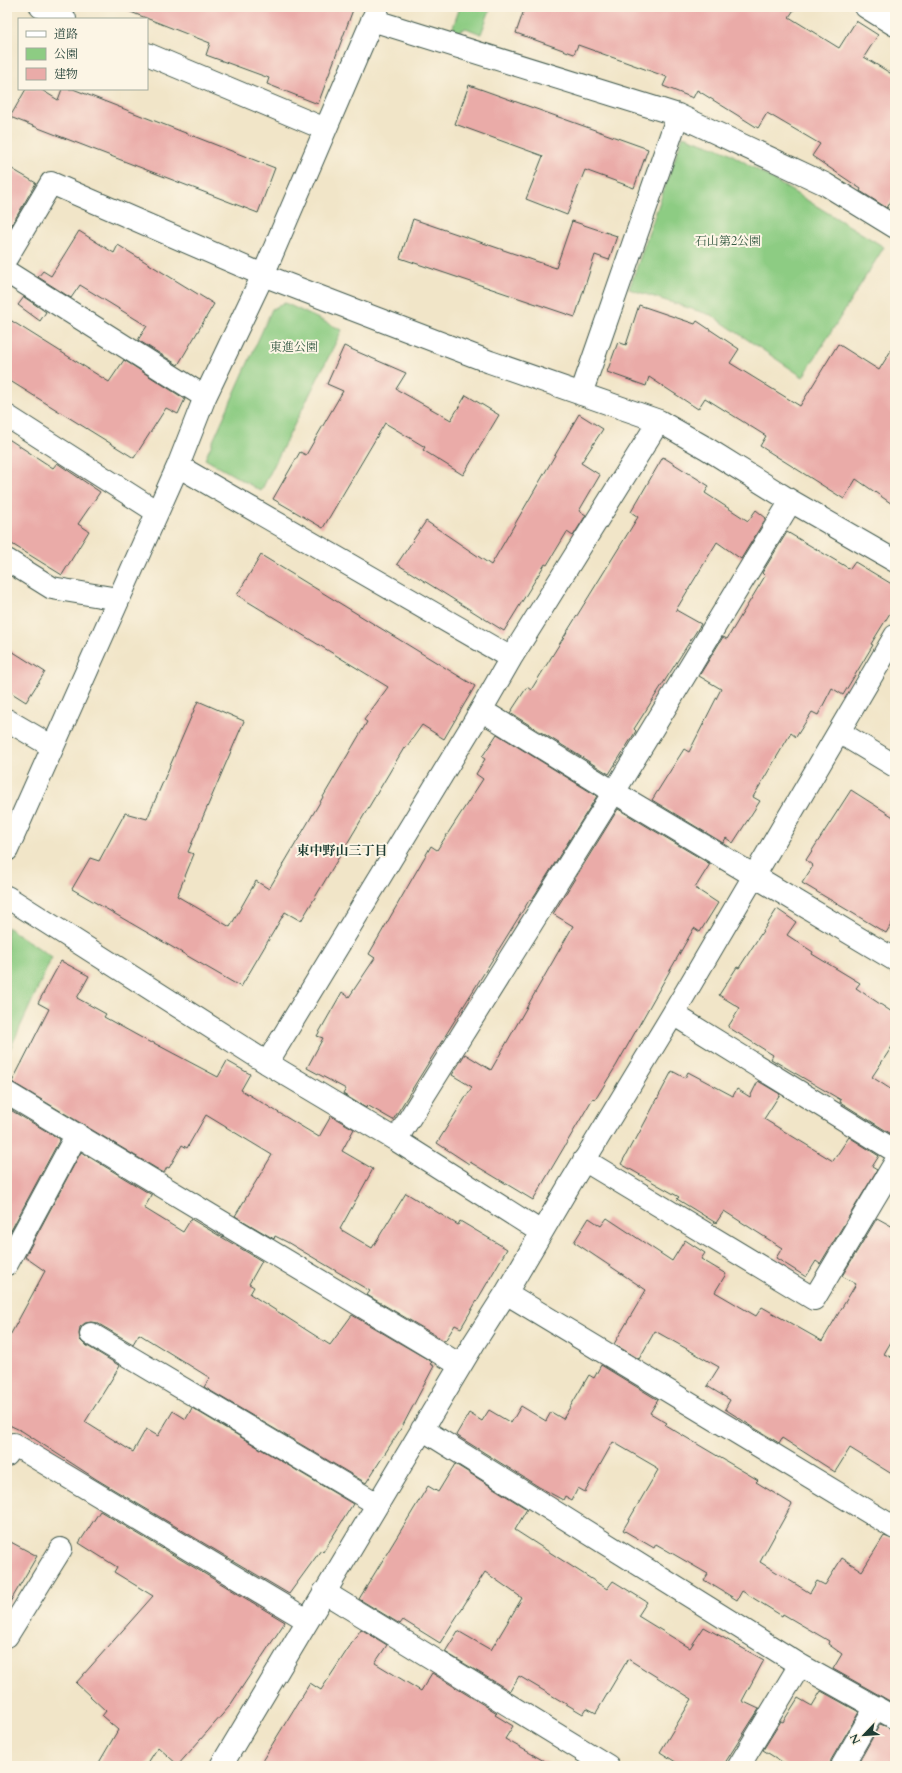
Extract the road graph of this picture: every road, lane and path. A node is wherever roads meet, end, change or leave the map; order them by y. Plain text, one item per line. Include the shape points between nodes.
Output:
1 (41, 7) edge
2 (866, 7) edge
3 (375, 14) edge
4 (63, 18) edge
5 (895, 25) edge
6 (148, 54) edge
7 (678, 115) junction
8 (325, 129) junction
9 (895, 228) edge
10 (7, 257) edge
11 (7, 272) edge
12 (263, 275) junction
13 (581, 394) junction
14 (205, 397) junction
15 (7, 416) edge
16 (659, 420) junction
17 (178, 466) junction
18 (791, 501) junction
19 (157, 512) junction
20 (7, 560) edge
21 (895, 560) edge
22 (118, 600) junction
23 (895, 636) edge
24 (511, 658) junction
25 (481, 710) junction
26 (7, 720) edge
27 (839, 732) junction
28 (53, 747) junction
29 (895, 766) edge
30 (614, 792) junction
31 (7, 850) edge
32 (755, 876) junction
33 (7, 897) edge
34 (895, 960) edge
35 (673, 1014) junction
36 (267, 1063) junction
37 (7, 1093) edge
38 (77, 1134) junction
39 (396, 1140) junction
40 (895, 1151) edge
41 (584, 1160) junction
42 (895, 1163) edge
43 (541, 1232) junction
44 (7, 1264) edge
45 (506, 1293) junction
46 (91, 1334) dead end
47 (460, 1365) junction
48 (422, 1429) junction
49 (7, 1455) edge
50 (377, 1504) junction
51 (895, 1528) edge
52 (61, 1549) dead end
53 (324, 1592) junction
54 (307, 1620) junction
55 (7, 1636) edge
56 (800, 1664) junction
57 (876, 1707) junction
58 (895, 1718) edge
59 (221, 1766) edge
60 (608, 1766) edge
61 (739, 1766) edge
62 (842, 1766) edge

1 - 4 street
2 - 5 street
3 - 7 street
3 - 8 street
6 - 8 street
7 - 9 street via 825,184
7 - 13 street
8 - 12 street
10 - 12 street via 51,183
11 - 14 street
12 - 13 street
12 - 14 street
13 - 16 street
14 - 17 street
15 - 19 street
16 - 18 street
16 - 24 street
17 - 19 street
17 - 24 street
18 - 21 street
18 - 30 street
19 - 22 street
20 - 22 street via 52,588
22 - 28 street
23 - 27 street
24 - 25 street
25 - 30 street
25 - 36 street
26 - 28 street
27 - 29 street
27 - 32 street
28 - 31 street
30 - 32 street
30 - 39 street
32 - 34 street
32 - 35 street
33 - 36 street
35 - 40 street
35 - 41 street
36 - 39 street
37 - 38 street
38 - 44 street
38 - 47 street
39 - 43 street
41 - 42 street via 814,1299
41 - 43 street
43 - 45 street
45 - 47 street
45 - 51 street
46 - 50 street
47 - 48 street
48 - 50 street
48 - 56 street
49 - 54 street via 13,1444
50 - 53 street
52 - 55 street
53 - 54 street
53 - 60 street
54 - 59 street
56 - 57 street
56 - 61 street
57 - 58 street
57 - 62 street

